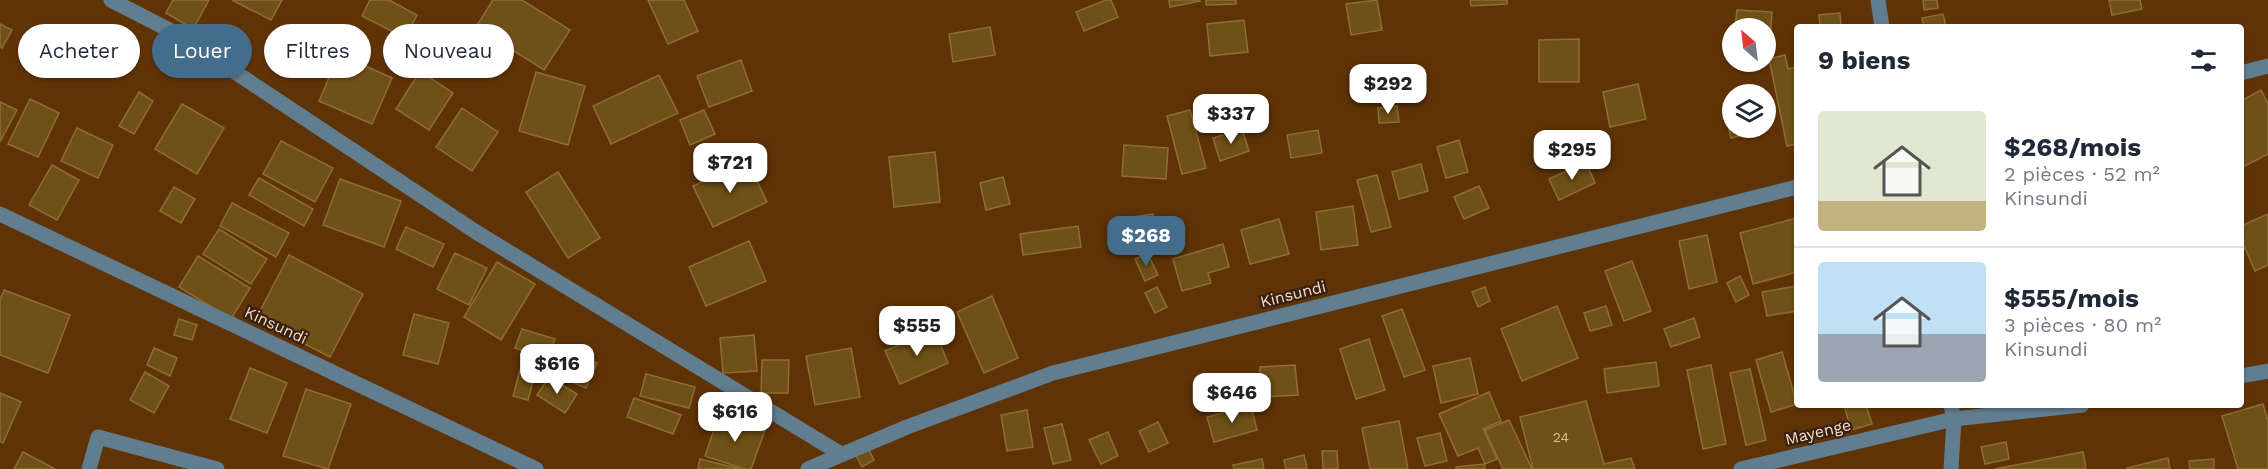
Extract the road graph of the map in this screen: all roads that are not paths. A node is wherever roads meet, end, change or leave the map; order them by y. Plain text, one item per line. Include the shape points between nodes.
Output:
1 (111, 0) edge
2 (1878, 0) edge
3 (1882, 24) edge
4 (2268, 66) edge
5 (2244, 72) edge
6 (1794, 188) edge
7 (0, 214) edge
8 (2268, 371) edge
9 (2244, 375) edge
10 (2027, 408) edge
11 (1953, 412) edge
12 (841, 454) junction
13 (89, 469) edge
14 (217, 469) edge
15 (536, 469) edge
16 (808, 469) edge
17 (1742, 469) edge
18 (1951, 469) edge

1 - 12 street via 179,35 476,232
2 - 3 street
4 - 5 street
6 - 12 street, Kinsundi via 1053,373
7 - 15 street, Kinsundi
8 - 9 street
10 - 11 street, Mayenge
11 - 17 street, Mayenge
11 - 18 street
12 - 16 street, Kinsundi
13 - 14 street via 98,436

